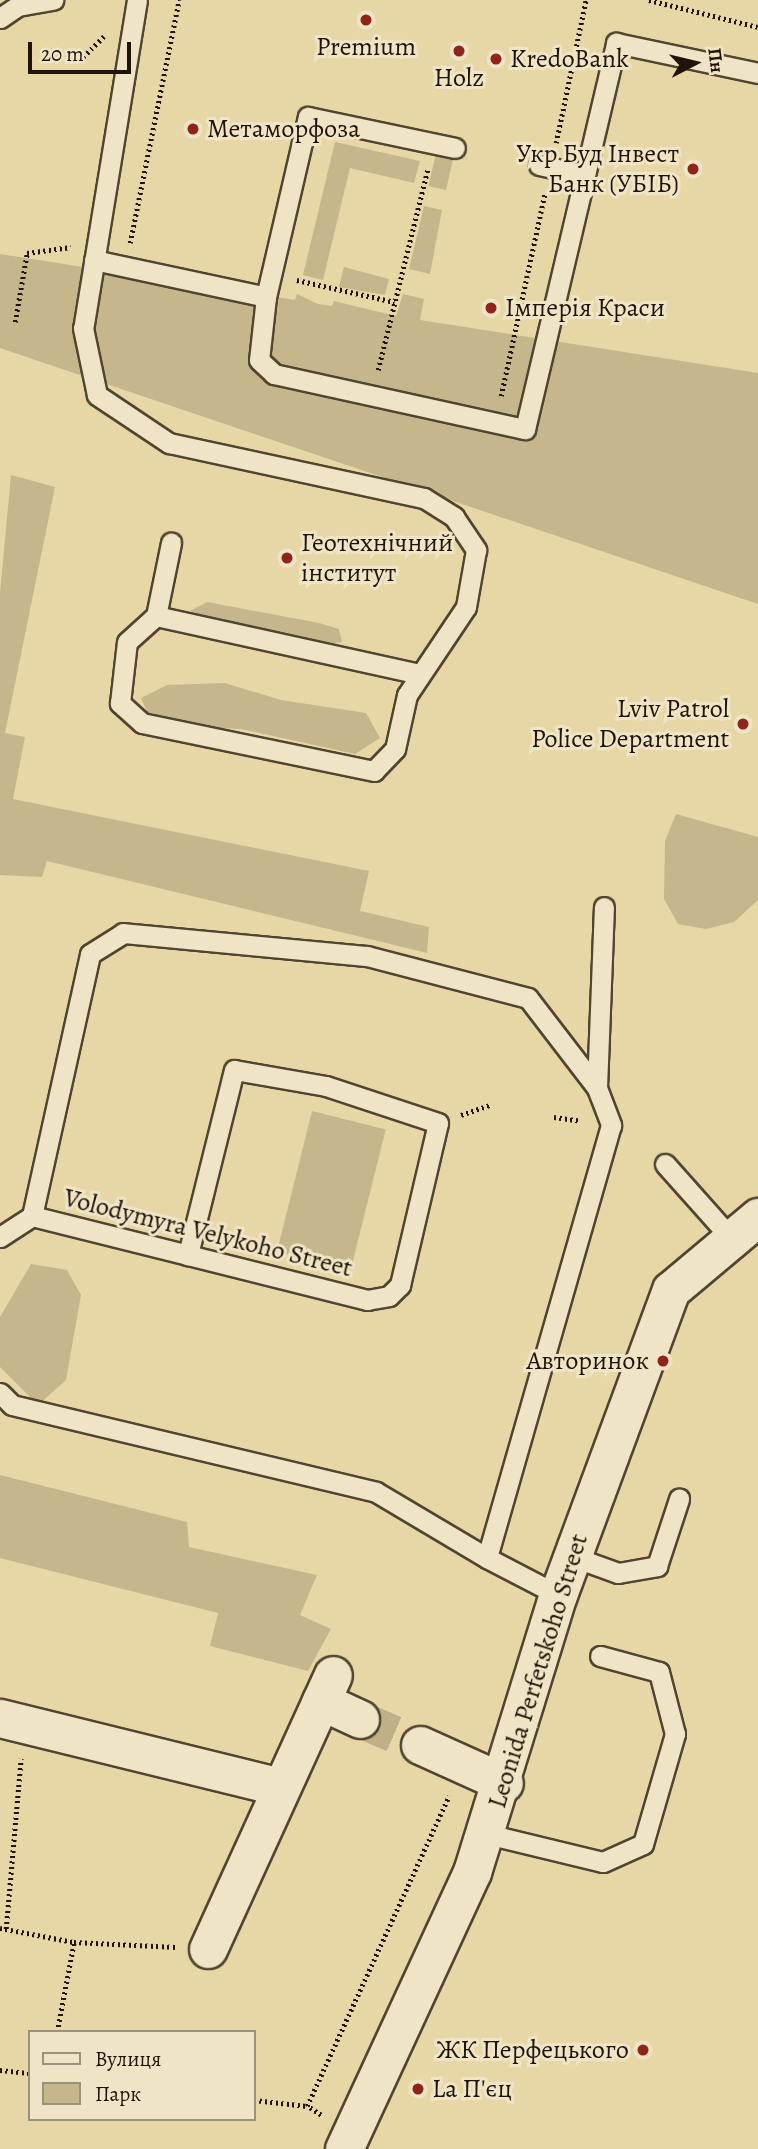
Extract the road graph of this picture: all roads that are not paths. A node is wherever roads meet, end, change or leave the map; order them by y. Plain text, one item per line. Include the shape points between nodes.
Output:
1 (53, 0) edge
2 (137, 0) edge
3 (0, 18) edge
4 (758, 73) edge
5 (456, 148) dead end
6 (545, 166) road end
7 (585, 175) junction
8 (94, 260) junction
9 (266, 297) junction
10 (171, 543) dead end
11 (156, 616) junction
12 (419, 674) junction
13 (604, 907) dead end
14 (597, 1088) junction
15 (665, 1164) dead end
16 (32, 1216) junction
17 (745, 1228) edge
18 (0, 1237) edge
19 (188, 1255) junction
20 (0, 1393) edge
21 (679, 1499) dead end
22 (571, 1556) junction
23 (486, 1558) junction
24 (558, 1595) junction
25 (600, 1656) dead end
26 (0, 1718) edge
27 (360, 1718) tunnel mouth
28 (420, 1745) tunnel mouth
29 (504, 1783) junction
30 (281, 1787) junction
31 (486, 1834) junction
32 (208, 1949) road end
33 (344, 2149) edge

1 - 3 lane via 18,6
2 - 8 lane
4 - 7 lane via 616,43
5 - 9 lane via 309,117
6 - 7 lane
7 - 9 lane via 525,429 274,374 259,360
8 - 9 lane
8 - 12 lane via 83,328 97,394 169,443 424,498 454,517 476,550 466,607
10 - 11 lane
11 - 12 lane
11 - 12 lane via 127,642 119,687 128,716 358,772 387,762
13 - 14 lane
14 - 16 lane via 528,998 367,956 123,933 90,954
14 - 23 lane via 611,1125
15 - 17 lane
16 - 18 lane, Volodymyra Velykoho Street
16 - 19 lane, Volodymyra Velykoho Street
17 - 22 street, Leonida Perfetskoho Street via 671,1290
19 - 19 lane, Volodymyra Velykoho Street via 234,1070 326,1086 438,1123 400,1285 389,1296 368,1300
20 - 23 lane via 12,1405 376,1492
21 - 22 lane via 657,1566 618,1573
22 - 24 street, Leonida Perfetskoho Street
23 - 24 lane
24 - 29 street, Leonida Perfetskoho Street
25 - 31 lane via 659,1672 675,1734 643,1844 603,1862
26 - 30 street
27 - 30 street via 327,1688
28 - 29 street
29 - 31 street, Leonida Perfetskoho Street
30 - 32 street
31 - 33 street, Leonida Perfetskoho Street

